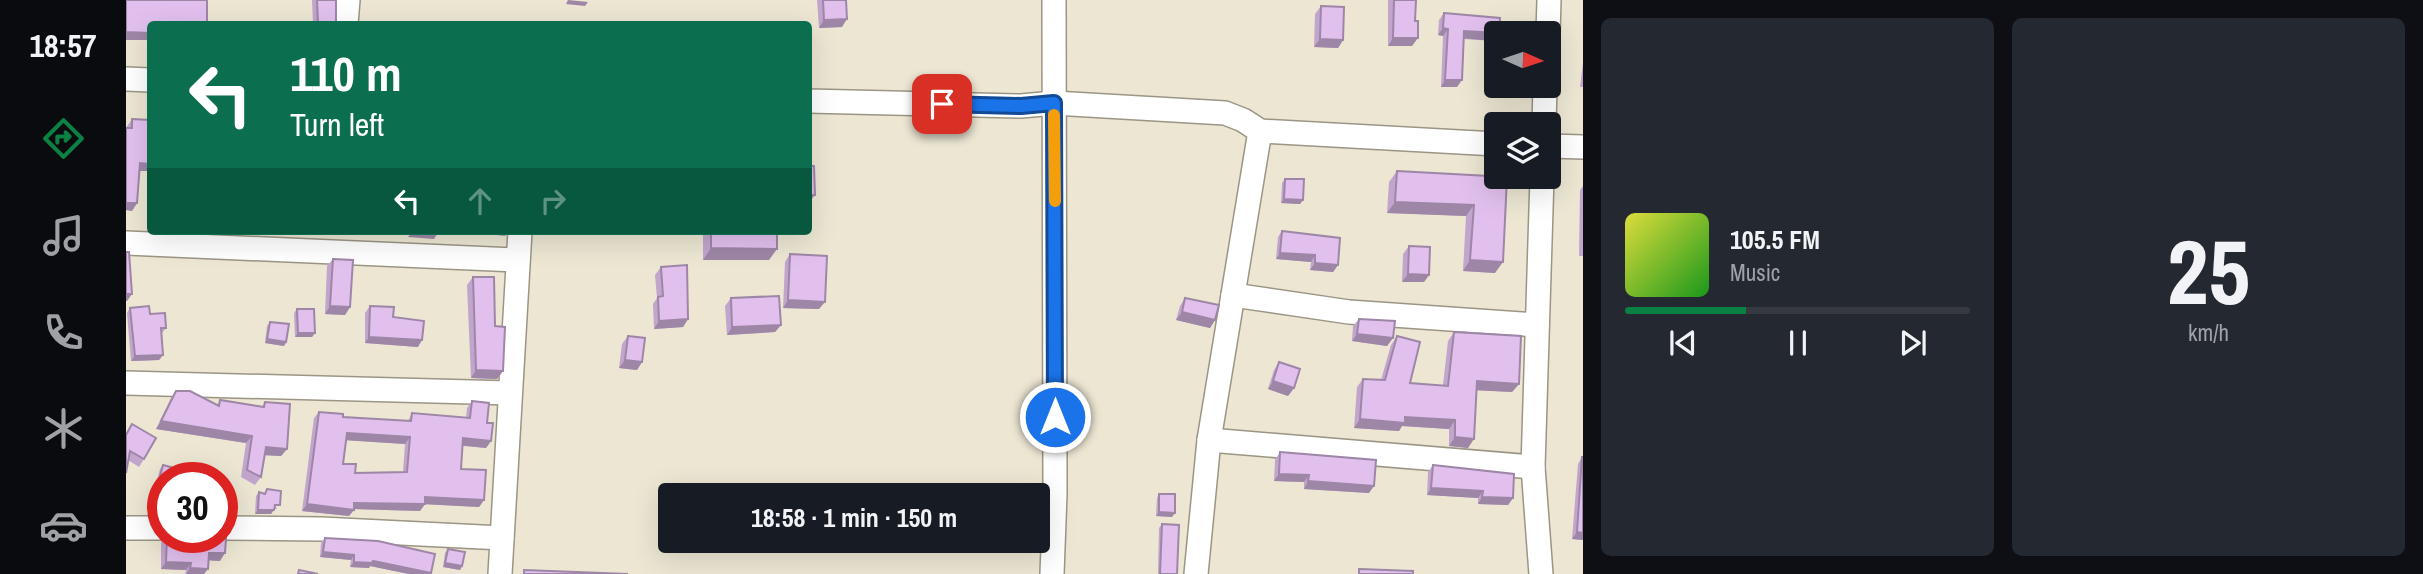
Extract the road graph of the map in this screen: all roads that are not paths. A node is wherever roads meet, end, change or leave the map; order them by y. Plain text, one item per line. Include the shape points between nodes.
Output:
1 (348, 0) edge
2 (1054, 0) edge
3 (1549, 0) edge
4 (346, 21) edge
5 (1548, 21) edge
6 (126, 79) edge
7 (147, 80) edge
8 (812, 101) edge
9 (1054, 103) junction
10 (1259, 131) junction
11 (1484, 143) edge
12 (1561, 146) edge
13 (1583, 147) edge
14 (1542, 189) edge
15 (520, 235) edge
16 (126, 243) edge
17 (518, 260) junction
18 (1233, 295) junction
19 (1537, 325) junction
20 (126, 383) edge
21 (510, 393) junction
22 (1209, 440) junction
23 (1533, 467) junction
24 (126, 528) edge
25 (147, 528) edge
26 (238, 528) edge
27 (502, 538) junction
28 (499, 574) edge
29 (1052, 574) edge
30 (1196, 574) edge
31 (1541, 574) edge

1 - 4 street
2 - 9 street
3 - 5 street
6 - 7 street
8 - 9 street
9 - 10 street via 1225,113
9 - 29 street
10 - 11 street
10 - 18 street
12 - 13 street
14 - 19 street
15 - 17 street
16 - 17 street
17 - 21 street
18 - 19 street via 1349,312
18 - 22 street
19 - 23 street
20 - 21 street
21 - 27 street
22 - 23 street
22 - 30 street
23 - 31 street
24 - 25 street
26 - 27 street
27 - 28 street

